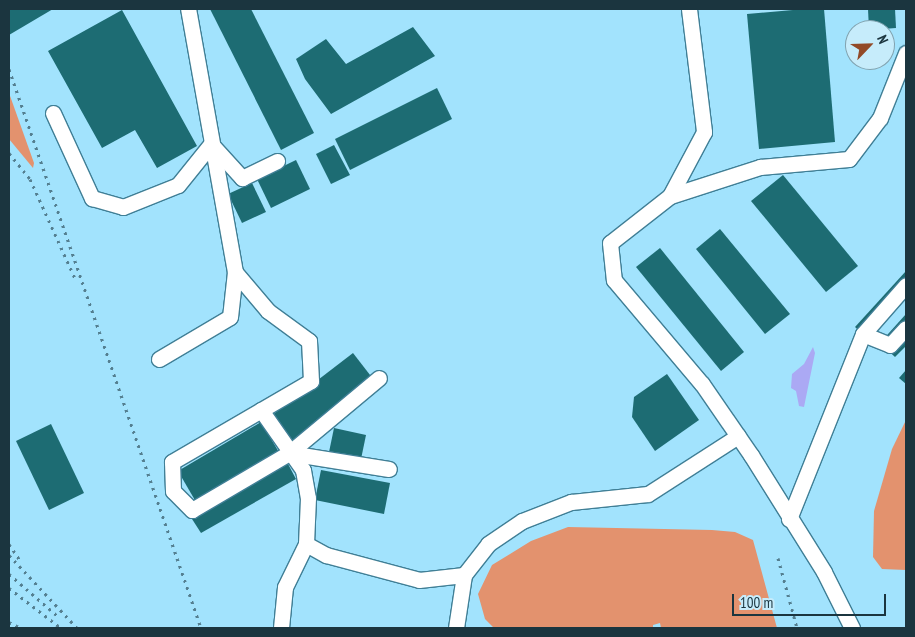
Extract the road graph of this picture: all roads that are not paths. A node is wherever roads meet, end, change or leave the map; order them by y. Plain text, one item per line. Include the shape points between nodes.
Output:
1 (188, 9) edge
2 (690, 9) edge
3 (906, 54) edge
4 (53, 113) dead end
5 (211, 144) junction
6 (277, 161) dead end
7 (670, 196) junction
8 (235, 272) junction
9 (906, 285) edge
10 (906, 328) edge
11 (863, 334) junction
12 (159, 359) dead end
13 (378, 378) dead end
14 (261, 410) junction
15 (738, 436) junction
16 (289, 453) junction
17 (389, 469) dead end
18 (789, 519) junction
19 (306, 544) junction
20 (464, 575) junction
21 (280, 628) edge
22 (456, 628) edge
23 (852, 628) edge

1 - 5 lane
2 - 7 lane via 704,132
3 - 7 lane via 880,118 849,159 760,167
4 - 5 lane via 92,198 123,207 178,185
5 - 6 lane via 242,178
5 - 8 lane
7 - 15 lane via 610,243 614,280 702,384
8 - 12 lane via 230,318
8 - 14 lane via 268,311 309,341 311,380
9 - 11 lane
10 - 11 lane via 890,346
11 - 18 lane
13 - 16 lane
14 - 16 lane
14 - 16 lane via 172,462 173,491 192,510
15 - 18 lane
15 - 20 lane via 648,494 571,502 522,520 488,544
16 - 17 lane
16 - 19 lane via 303,470 308,498
18 - 23 lane via 824,572
19 - 20 lane via 326,555 419,580
19 - 21 lane via 285,587
20 - 22 lane

